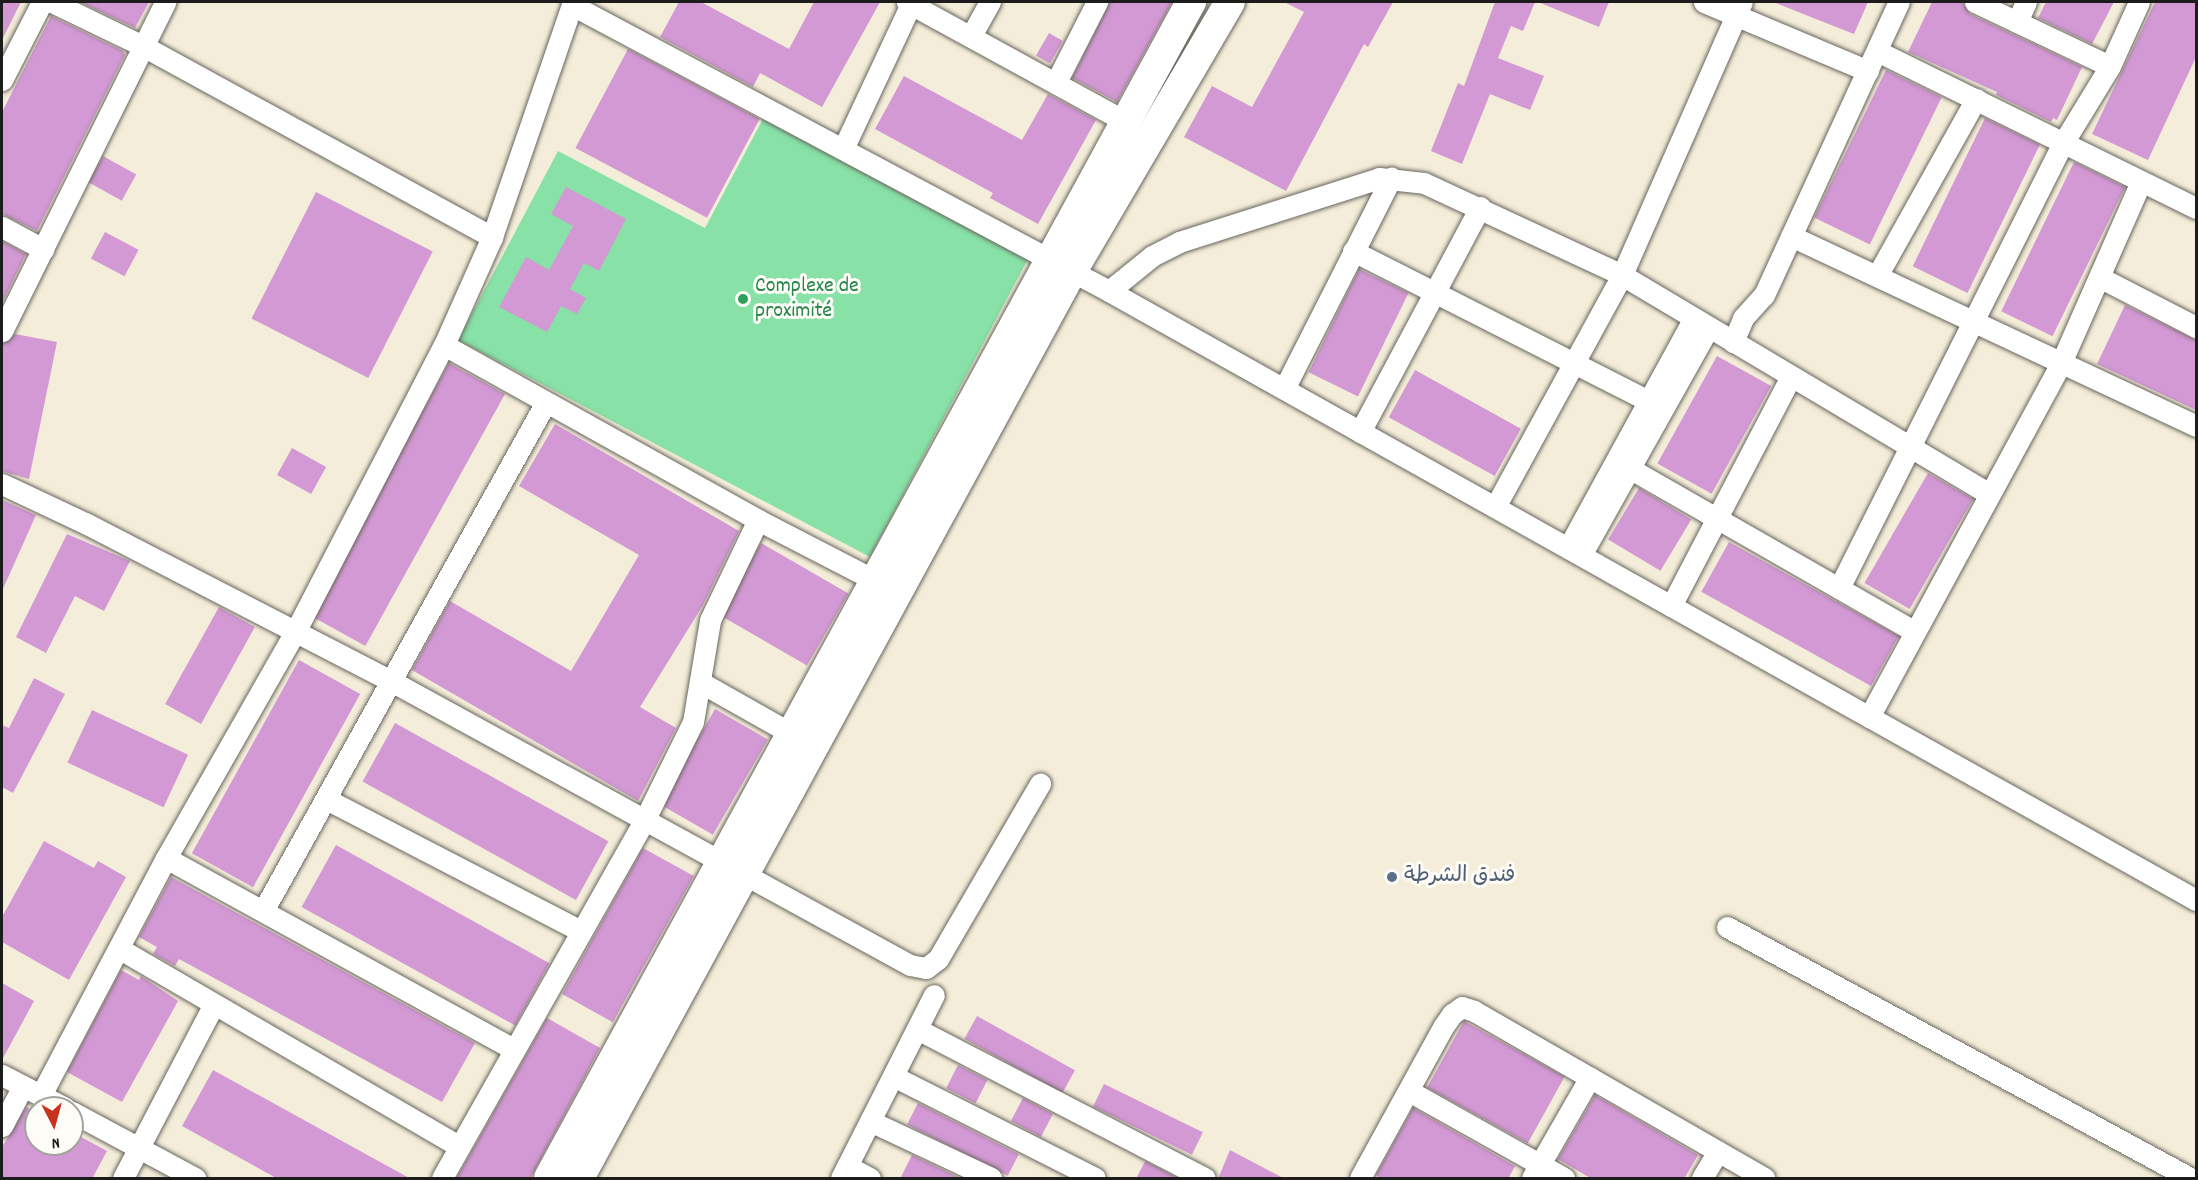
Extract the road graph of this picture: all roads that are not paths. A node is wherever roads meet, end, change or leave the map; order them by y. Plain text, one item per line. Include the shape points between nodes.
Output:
1 (42, 2) edge
2 (52, 2) edge
3 (165, 2) edge
4 (990, 2) edge
5 (1097, 2) edge
6 (1191, 2) edge
7 (1230, 2) edge
8 (1704, 2) edge
9 (1899, 2) edge
10 (1975, 2) edge
11 (2026, 2) edge
12 (2139, 2) edge
13 (572, 3) edge
14 (909, 3) edge
15 (1739, 8) edge
16 (2017, 22) junction
17 (971, 36) junction
18 (145, 47) junction
19 (1877, 51) junction
20 (2110, 66) junction
21 (1868, 71) junction
22 (2, 80) edge
23 (1056, 82) junction
24 (1976, 99) junction
25 (1126, 122) junction
26 (2063, 143) junction
27 (843, 149) junction
28 (1391, 178) junction
29 (2141, 182) junction
30 (1480, 207) junction
31 (2196, 208) edge
32 (2, 227) edge
33 (1791, 236) junction
34 (492, 237) junction
35 (43, 249) junction
36 (1353, 251) junction
37 (1059, 267) junction
38 (1622, 276) junction
39 (1878, 276) junction
40 (2101, 278) junction
41 (1434, 290) junction
42 (1109, 291) junction
43 (1973, 321) junction
44 (1702, 322) junction
45 (2196, 327) edge
46 (2, 331) edge
47 (1733, 342) junction
48 (444, 345) junction
49 (2061, 363) junction
50 (1572, 365) junction
51 (1791, 376) junction
52 (1284, 389) junction
53 (546, 402) junction
54 (1655, 405) junction
55 (2196, 426) edge
56 (1360, 432) junction
57 (1910, 447) junction
58 (1629, 468) junction
59 (2, 484) edge
60 (1988, 493) junction
61 (1495, 507) junction
62 (1719, 519) junction
63 (758, 520) junction
64 (1574, 552) junction
65 (889, 588) junction
66 (1839, 588) junction
67 (1671, 606) junction
68 (1914, 631) junction
69 (296, 632) junction
70 (393, 682) junction
71 (700, 682) junction
72 (1869, 717) junction
73 (792, 734) junction
74 (1040, 784) dead end
75 (328, 800) junction
76 (645, 819) junction
77 (166, 858) junction
78 (735, 869) junction
79 (2196, 900) edge
80 (263, 911) junction
81 (1726, 927) dead end
82 (581, 931) junction
83 (120, 949) junction
84 (934, 995) dead end
85 (214, 1004) junction
86 (917, 1029) junction
87 (514, 1049) junction
88 (2, 1075) edge
89 (893, 1076) junction
90 (1590, 1077) junction
91 (32, 1090) junction
92 (1408, 1091) junction
93 (43, 1096) edge
94 (84, 1119) edge
95 (870, 1121) junction
96 (2, 1126) edge
97 (460, 1148) junction
98 (139, 1149) junction
99 (1718, 1151) junction
100 (844, 1172) edge
101 (1536, 1172) edge
102 (983, 1177) edge
103 (123, 1179) edge
104 (195, 1179) edge
105 (442, 1179) edge
106 (549, 1179) edge
107 (579, 1179) edge
108 (870, 1179) edge
109 (1095, 1179) edge
110 (1205, 1179) edge
111 (1360, 1179) edge
112 (1564, 1179) edge
113 (1702, 1179) edge
114 (1764, 1179) edge
115 (2190, 1179) edge

1 - 22 street
2 - 18 street
3 - 18 street
4 - 17 street
5 - 23 street
6 - 25 street
7 - 37 street
8 - 15 street
9 - 19 street
10 - 16 street
11 - 16 street
12 - 20 street
13 - 27 street
13 - 34 street
14 - 17 street
14 - 27 street
15 - 21 street
15 - 38 street
16 - 20 street
17 - 23 street
18 - 34 street
18 - 35 street
19 - 21 street
19 - 24 street
20 - 26 street
21 - 33 street
23 - 25 street
24 - 26 street
24 - 39 street
25 - 37 street
26 - 29 street
26 - 43 street
27 - 37 street
28 - 30 street via 1424,183
28 - 36 street
28 - 42 street via 1343,188 1179,242 1152,256
29 - 31 street
29 - 40 street
30 - 38 street
30 - 41 street
32 - 35 street
33 - 39 street
33 - 47 street via 1760,303 1743,318
34 - 48 street
35 - 46 street
36 - 41 street
36 - 52 street
37 - 42 street
37 - 65 street
38 - 44 street
38 - 50 street
39 - 43 street
40 - 45 street
40 - 49 street
41 - 50 street
41 - 56 street
42 - 52 street
43 - 49 street
43 - 57 street
44 - 47 street
44 - 54 street
47 - 51 street
48 - 53 street
48 - 69 street
49 - 55 street
49 - 60 street
50 - 54 street
50 - 61 street
51 - 57 street
51 - 62 street
52 - 56 street
53 - 63 street
53 - 70 street
54 - 58 street
54 - 64 street
56 - 61 street
57 - 60 street
57 - 66 street
58 - 62 street
58 - 64 street
59 - 69 street
60 - 68 street
61 - 64 street
62 - 66 street
62 - 67 street
63 - 65 street
63 - 71 street via 713,613
64 - 67 street
65 - 73 street
65 - 78 street
66 - 68 street
67 - 72 street
68 - 72 street
69 - 70 street
69 - 77 street
70 - 75 street
70 - 76 street
71 - 73 street
71 - 76 street via 693,722
72 - 79 street
73 - 78 street
74 - 78 street via 931,966 910,965
75 - 80 street
75 - 82 street
76 - 78 street
76 - 82 street
77 - 80 street
77 - 83 street
78 - 106 street
78 - 107 street
80 - 87 street
81 - 115 street
82 - 87 street
83 - 85 street
83 - 91 street
84 - 86 street
85 - 97 street
85 - 98 street
86 - 89 street
86 - 110 street
87 - 97 street
88 - 91 street
89 - 95 street
89 - 109 street
90 - 92 street via 1462,1007 1443,1027
90 - 99 street
90 - 101 street
91 - 93 street
91 - 96 street
92 - 101 street
92 - 111 street
94 - 98 street
95 - 100 street
95 - 102 street
97 - 105 street
98 - 103 street
98 - 104 street
99 - 113 street
99 - 114 street
100 - 108 street
101 - 112 street

